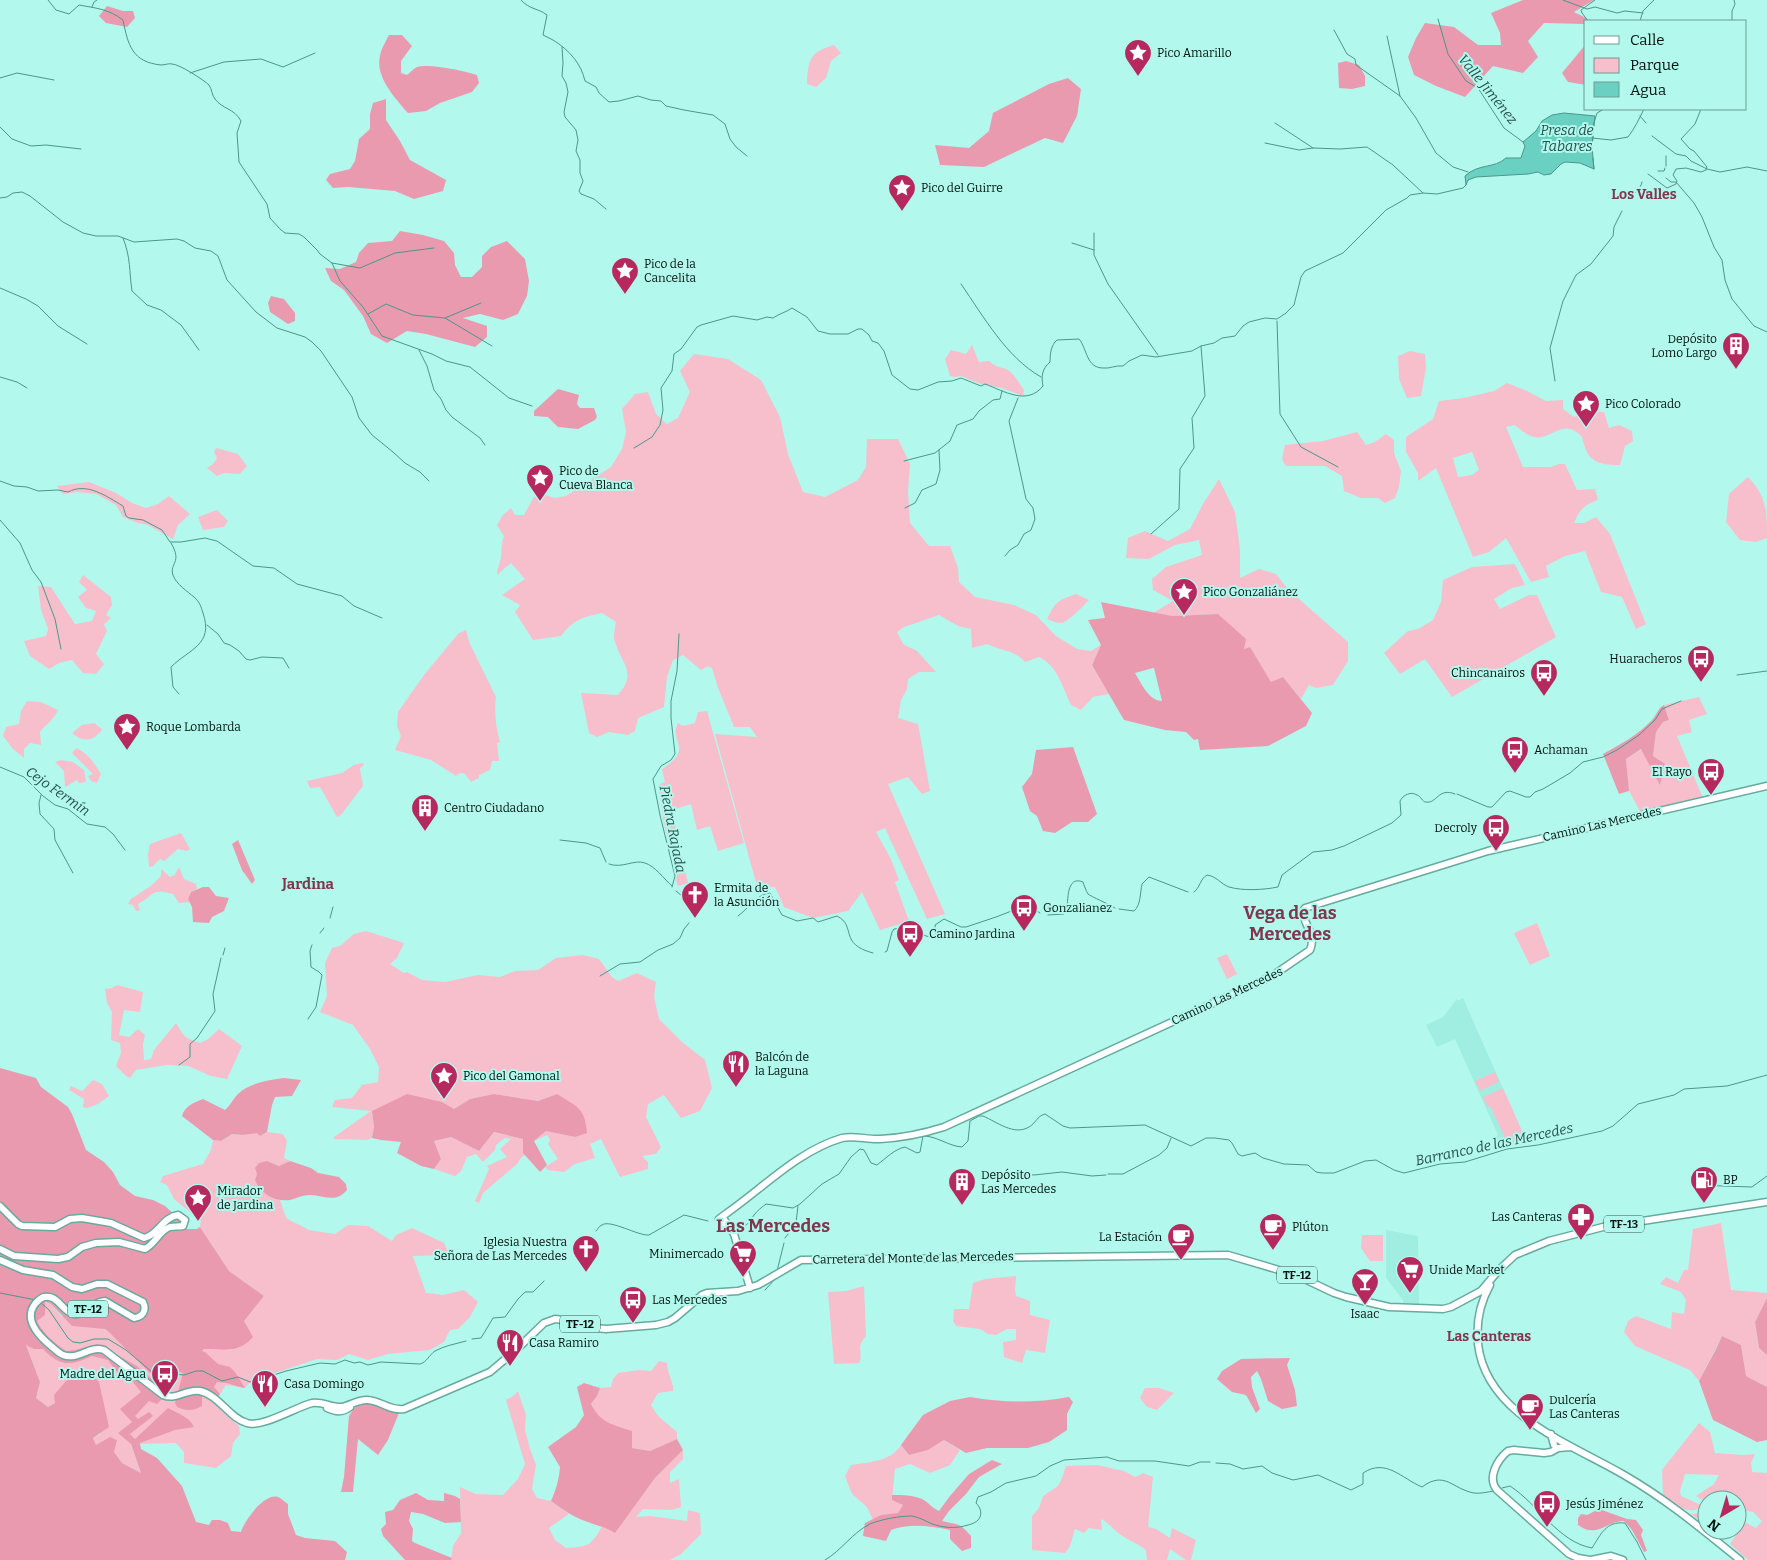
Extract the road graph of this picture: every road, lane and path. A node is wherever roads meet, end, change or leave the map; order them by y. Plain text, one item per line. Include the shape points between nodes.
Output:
1 (1767, 786) edge
2 (1767, 1202) edge
3 (0, 1206) edge
4 (0, 1249) edge
5 (0, 1260) edge
6 (750, 1288) junction
7 (1481, 1295) junction
8 (1557, 1442) junction
9 (1591, 1560) edge
10 (1624, 1560) edge
11 (1740, 1560) edge

1 - 6 main road, Camino Las Mercedes via 1480,853 1305,908 1302,914 1313,944 1310,950 1272,976 944,1126 887,1138 842,1138 818,1148 788,1166 723,1221 734,1234
2 - 7 main road, TF-13 via 1603,1227 1560,1238 1515,1255 1493,1277
3 - 4 main road via 22,1226 55,1227 70,1219 82,1218 112,1223 144,1238 172,1216 178,1215 185,1220 183,1226 165,1230 145,1249 119,1242 96,1242 58,1259 14,1256
5 - 6 main road, Carretera del Monte de las Mercedes / TF-12 via 23,1270 48,1273 72,1288 106,1284 138,1298 144,1305 144,1313 134,1318 105,1301 77,1314 69,1312 53,1299 40,1299 31,1311 31,1320 42,1339 61,1355 69,1357 96,1348 104,1350 163,1395 173,1397 193,1390 201,1391 247,1423 261,1422 313,1403 339,1412 355,1403 370,1400 399,1410 490,1372 548,1321 562,1320 606,1329 656,1325 675,1318 707,1293
6 - 7 main road, Carretera del Monte de las Mercedes / TF-12 via 792,1264 809,1259 1215,1254 1267,1266 1307,1279 1334,1293 1389,1307 1443,1309
7 - 8 main road via 1477,1328 1484,1371 1502,1398
8 - 9 main road via 1547,1453 1508,1451 1494,1471 1493,1485 1569,1554
8 - 11 main road via 1624,1474 1657,1495
9 - 10 main road via 1612,1556

